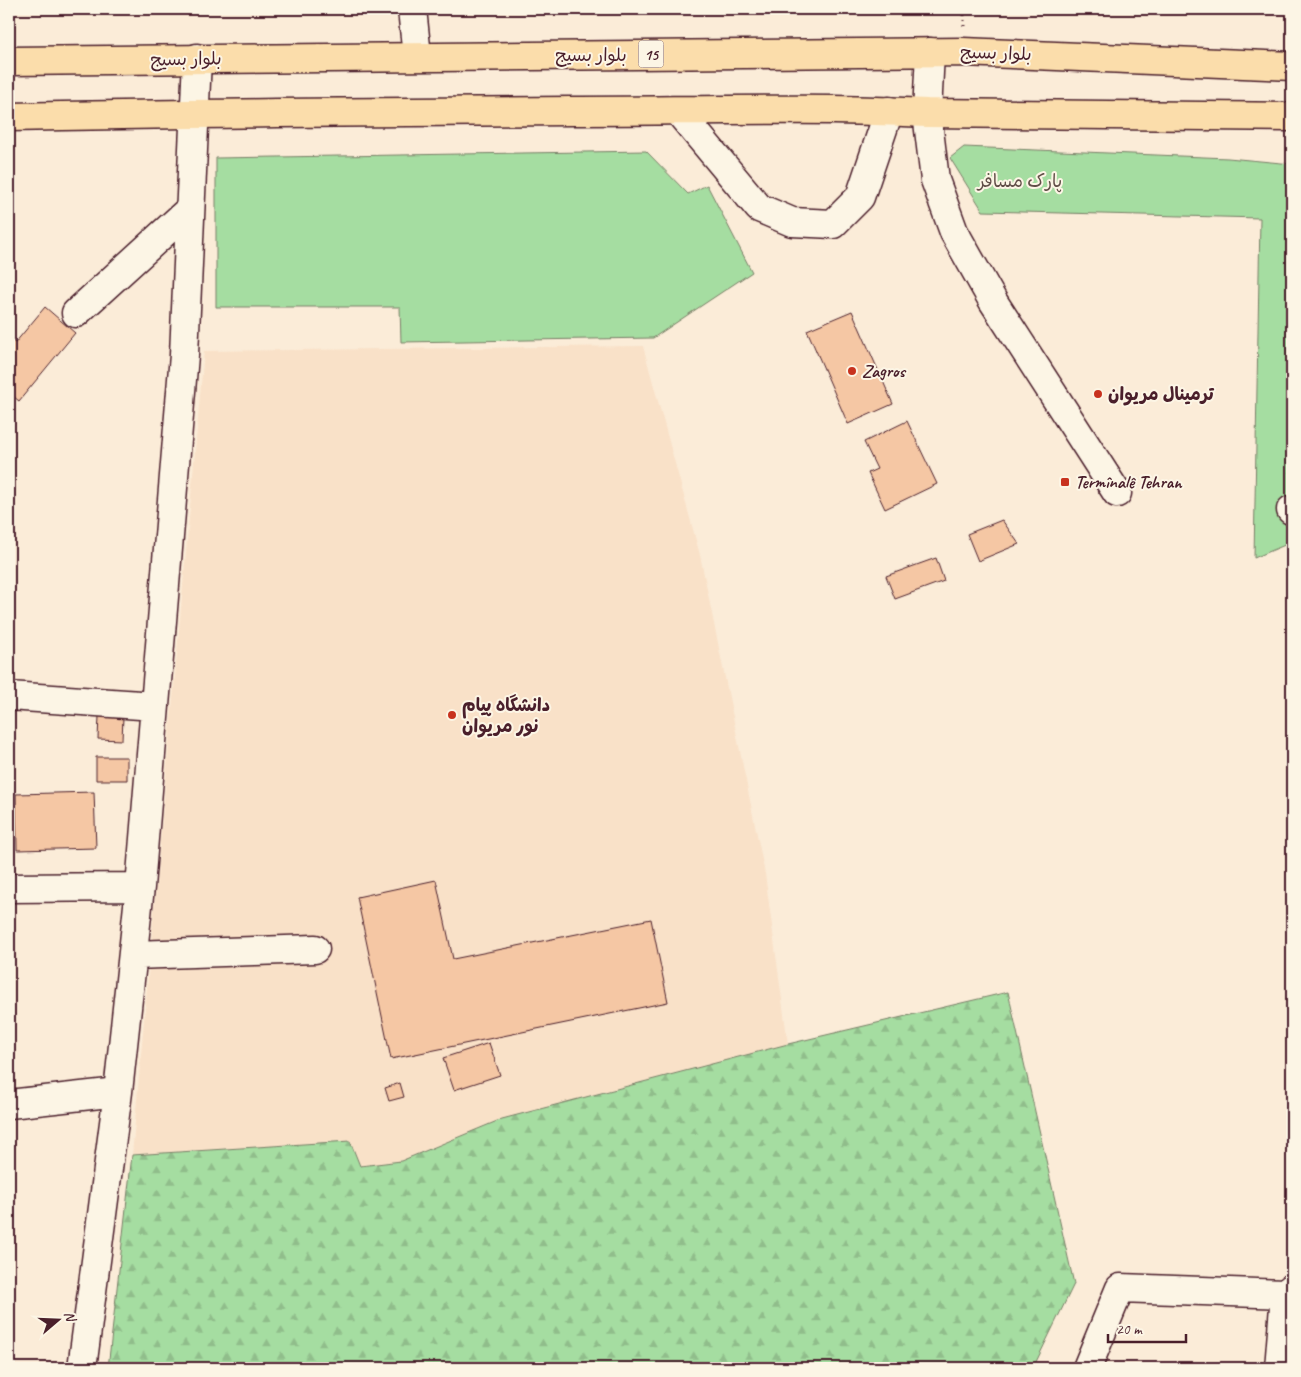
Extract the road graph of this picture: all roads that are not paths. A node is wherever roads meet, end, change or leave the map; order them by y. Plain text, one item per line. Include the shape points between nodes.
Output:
1 (412, 9) edge
2 (930, 52) junction
3 (417, 56) junction
4 (197, 58) junction
5 (9, 61) edge
6 (1292, 66) edge
7 (678, 111) junction
8 (889, 111) junction
9 (927, 113) junction
10 (194, 114) junction
11 (9, 117) edge
12 (1292, 117) edge
13 (190, 209) junction
14 (76, 313) dead end
15 (1117, 493) dead end
16 (9, 696) edge
17 (155, 706) junction
18 (140, 887) junction
19 (9, 888) edge
20 (315, 949) dead end
21 (133, 954) junction
22 (118, 1092) junction
23 (9, 1104) edge
24 (1289, 1291) edge
25 (82, 1368) edge
26 (1087, 1368) edge
27 (1279, 1368) edge

1 - 3 street
2 - 3 main road, بلوار بسیج / 15
2 - 6 main road, بلوار بسیج / 15
2 - 9 street
3 - 4 main road, بلوار بسیج / 15
4 - 5 main road, بلوار بسیج / 15
4 - 10 street
7 - 8 main road
7 - 8 street via 759,208 792,222 832,224 860,197
7 - 10 main road
8 - 9 main road
9 - 12 main road
9 - 15 street via 935,180 954,232 993,301
10 - 11 main road
10 - 13 street
13 - 14 street
13 - 17 street via 184,355
16 - 17 street
17 - 18 street
18 - 19 street
18 - 21 street
20 - 21 street
21 - 22 street
22 - 23 street
22 - 25 street
24 - 26 street via 1120,1288
24 - 27 street

